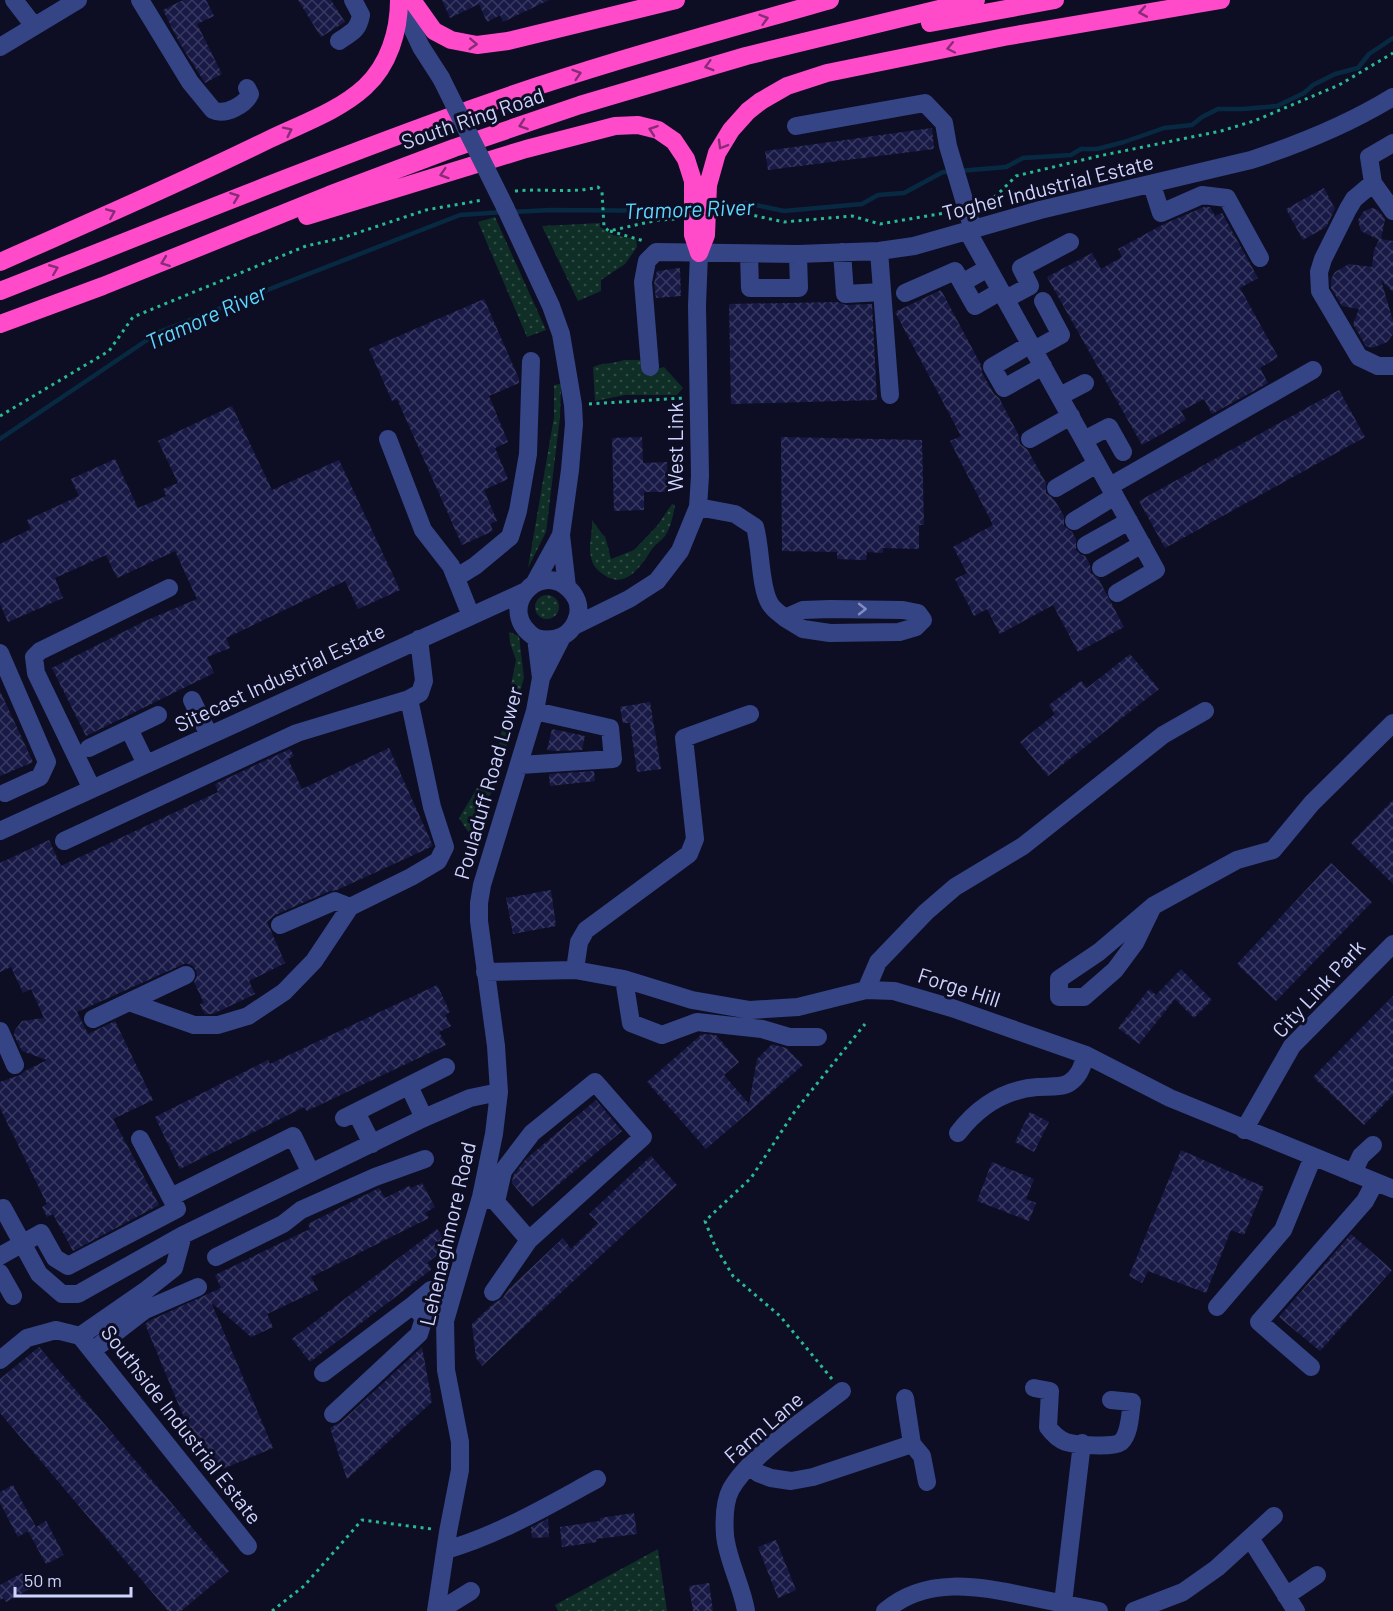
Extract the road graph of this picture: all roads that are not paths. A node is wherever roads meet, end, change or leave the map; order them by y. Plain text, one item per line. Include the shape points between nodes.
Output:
1 (14, 0) edge
2 (78, 0) edge
3 (141, 0) edge
4 (353, 0) edge
5 (399, 0) edge
6 (412, 0) edge
7 (676, 0) edge
8 (830, 0) edge
9 (976, 0) edge
10 (1000, 0) edge
11 (1055, 0) edge
12 (1221, 0) edge
13 (928, 11) junction
14 (33, 26) junction
15 (339, 41) dead end
16 (0, 47) edge
17 (746, 56) junction
18 (441, 78) junction
19 (247, 88) dead end
20 (1393, 97) edge
21 (796, 126) dead end
22 (1393, 143) edge
23 (1373, 183) junction
24 (1152, 185) junction
25 (1393, 211) edge
26 (970, 231) junction
27 (1070, 242) dead end
28 (196, 250) junction
29 (879, 251) junction
30 (842, 252) junction
31 (699, 253) junction
32 (749, 254) junction
33 (798, 254) junction
34 (1260, 258) dead end
35 (0, 262) edge
36 (988, 268) junction
37 (962, 283) junction
38 (0, 291) edge
39 (882, 292) junction
40 (905, 293) dead end
41 (1004, 295) junction
42 (1043, 302) dead end
43 (0, 324) edge
44 (1032, 347) junction
45 (531, 361) dead end
46 (1043, 366) junction
47 (1393, 366) edge
48 (650, 367) dead end
49 (1313, 370) dead end
50 (1085, 383) dead end
51 (890, 396) dead end
52 (1060, 396) junction
53 (1071, 416) junction
54 (388, 439) dead end
55 (1030, 439) dead end
56 (1084, 440) junction
57 (1123, 452) dead end
58 (1098, 464) junction
59 (1056, 488) dead end
60 (1113, 491) junction
61 (698, 507) junction
62 (1074, 521) dead end
63 (1129, 521) junction
64 (561, 535) junction
65 (1142, 544) junction
66 (1086, 545) dead end
67 (1101, 568) dead end
68 (457, 577) junction
69 (169, 588) dead end
70 (529, 588) junction
71 (571, 590) junction
72 (1117, 593) dead end
73 (615, 604) junction
74 (479, 613) junction
75 (785, 618) junction
76 (568, 631) junction
77 (529, 632) junction
78 (419, 639) junction
79 (0, 652) edge
80 (541, 678) junction
81 (409, 699) junction
82 (192, 700) dead end
83 (535, 711) junction
84 (1205, 711) dead end
85 (750, 714) dead end
86 (158, 715) dead end
87 (1393, 723) edge
88 (129, 729) junction
89 (209, 735) junction
90 (89, 748) dead end
91 (146, 764) junction
92 (520, 765) junction
93 (40, 777) junction
94 (92, 789) junction
95 (6, 793) dead end
96 (53, 807) junction
97 (0, 830) edge
98 (64, 841) dead end
99 (1153, 906) junction
100 (350, 907) junction
101 (280, 925) dead end
102 (1393, 944) edge
103 (575, 970) junction
104 (485, 972) junction
105 (186, 975) dead end
106 (624, 979) junction
107 (866, 990) junction
108 (129, 1002) junction
109 (93, 1019) dead end
110 (0, 1031) edge
111 (818, 1037) dead end
112 (1086, 1055) junction
113 (15, 1065) dead end
114 (446, 1067) dead end
115 (409, 1086) junction
116 (499, 1092) junction
117 (424, 1118) junction
118 (1244, 1130) junction
119 (958, 1133) dead end
120 (140, 1139) dead end
121 (372, 1144) junction
122 (1373, 1145) dead end
123 (1313, 1157) junction
124 (425, 1159) dead end
125 (311, 1173) junction
126 (1353, 1173) junction
127 (1375, 1182) junction
128 (286, 1185) junction
129 (1393, 1189) edge
130 (171, 1197) junction
131 (489, 1199) junction
132 (3, 1208) dead end
133 (301, 1210) junction
134 (183, 1235) junction
135 (529, 1240) junction
136 (24, 1246) junction
137 (0, 1256) edge
138 (216, 1257) dead end
139 (0, 1273) edge
140 (198, 1287) dead end
141 (431, 1290) dead end
142 (493, 1292) dead end
143 (13, 1296) dead end
144 (1217, 1307) dead end
145 (419, 1312) junction
146 (445, 1322) junction
147 (80, 1336) junction
148 (92, 1351) junction
149 (0, 1360) edge
150 (1311, 1367) dead end
151 (323, 1372) dead end
152 (1034, 1389) dead end
153 (842, 1392) road end
154 (905, 1398) dead end
155 (1112, 1400) dead end
156 (333, 1414) dead end
157 (1082, 1443) junction
158 (912, 1444) junction
159 (749, 1466) junction
160 (597, 1479) dead end
161 (927, 1482) dead end
162 (1274, 1516) dead end
163 (1250, 1538) junction
164 (248, 1546) dead end
165 (446, 1550) junction
166 (1317, 1575) dead end
167 (471, 1591) dead end
168 (1063, 1603) junction
169 (1291, 1603) edge
170 (437, 1611) edge
171 (746, 1611) edge
172 (885, 1611) edge
173 (1099, 1611) edge
174 (1134, 1611) edge

1 - 14 street
2 - 14 street
3 - 19 street via 190,82 213,110 226,112 247,100
4 - 15 street via 361,15 360,22 357,29
5 - 18 street, Pouladuff Road Lower
35 -> 5 highway via 166,189 346,100 371,81 387,56 397,28
6 -> 7 highway via 434,31 450,40 477,45
6 - 18 street, Pouladuff Road Lower
38 -> 8 highway, South Ring Road via 216,204 476,107
9 - 13 highway, South Ring Road
10 - 13 highway
11 - 17 highway
12 -> 31 highway via 1004,37 827,73 787,86 744,115 717,153 708,185 706,235
13 - 17 highway, South Ring Road
14 - 16 street
17 -> 28 highway, South Ring Road via 454,148
18 - 64 street, Pouladuff Road Lower, bridge via 531,260 561,334 574,424
20 - 24 street, Togher Industrial Estate via 1280,151
21 - 26 street via 925,103 944,123
22 - 23 street via 1369,157
23 - 25 street
23 - 47 street via 1348,209 1323,259 1318,284 1359,357 1378,366
24 - 26 street, Togher Industrial Estate via 1040,210
24 - 34 street via 1161,213 1202,195 1227,198
26 - 29 street, Togher Industrial Estate
26 - 36 street
27 - 41 street via 1021,268 1030,286
31 -> 28 highway via 693,236 693,181 686,159 674,141 658,130 638,125 615,126 526,149
28 -> 43 highway, South Ring Road
29 - 30 street, Togher Industrial Estate
29 - 39 street
30 - 33 street, Togher Industrial Estate
30 - 39 street via 845,294
31 - 32 street, Togher Industrial Estate
31 - 48 street, Togher Industrial Estate via 656,252 647,261 643,282
31 - 61 street, West Link
32 - 33 street, Togher Industrial Estate
32 - 33 street via 750,288 799,288
36 - 37 street
36 - 41 street
37 - 40 street via 955,271
37 - 41 street via 975,306
39 - 51 street
41 - 44 street
42 - 44 street via 1061,335
44 - 46 street
44 - 46 street via 992,367 1004,388
45 - 68 street via 528,454 510,537
46 - 52 street
49 - 60 street
50 - 52 street
52 - 53 street
53 - 55 street
53 - 56 street
54 - 68 street via 423,530
56 - 57 street via 1109,427
56 - 58 street
58 - 59 street
58 - 60 street
60 - 62 street
60 - 63 street
61 - 73 street, West Link via 685,541 657,581
61 - 75 street via 735,514 755,527 766,594 774,610
63 - 65 street
63 - 66 street
64 - 70 street, Pouladuff Road Lower
64 - 71 street, Pouladuff Road Lower
65 - 67 street
65 - 72 street via 1156,570
68 - 74 street
69 - 94 street via 34,657 36,673
70 - 71 street via 551,580
70 - 74 street, Sitecast Industrial Estate
70 - 77 street, Pouladuff Road Lower via 518,609
71 - 73 street
71 - 76 street, Pouladuff Road Lower via 578,610
73 - 76 street, West Link
74 - 77 street
74 - 78 street, Sitecast Industrial Estate
75 -> 75 street via 803,610 903,610 918,613 923,620 916,627 899,632 830,633 803,629
76 - 77 street via 554,640
76 - 80 street, Pouladuff Road Lower
77 - 80 street, Pouladuff Road Lower
78 - 81 street via 424,681 420,693
78 - 89 street, Sitecast Industrial Estate
79 - 93 street via 47,762
80 - 83 street, Pouladuff Road Lower
81 - 98 street via 297,733
81 - 100 street via 432,807 445,847 438,861
82 - 89 street
83 - 92 street, Pouladuff Road Lower
83 - 92 street via 610,728 613,759
84 - 107 street via 1163,735 1023,846 955,887 878,962
85 - 103 street via 684,738 695,839 689,854 586,930 579,942
86 - 88 street
87 - 99 street via 1312,803 1273,850 1237,860
88 - 90 street
88 - 91 street
89 - 91 street, Sitecast Industrial Estate
91 - 94 street, Sitecast Industrial Estate
92 - 104 street, Pouladuff Road Lower via 482,885 479,921
93 - 95 street
93 - 96 street
94 - 96 street, Sitecast Industrial Estate
96 - 97 street, Sitecast Industrial Estate
99 - 99 street via 1135,943 1115,970 1084,997 1059,997 1059,979 1099,952
100 - 101 street via 334,901
100 - 108 street via 314,961 284,992 248,1016 218,1025 194,1025
102 - 118 street, City Link Park via 1292,1046
103 - 104 street, Forge Hill
103 - 106 street, Forge Hill
104 - 116 street, Lehenaghmore Road
105 - 108 street
106 - 107 street, Forge Hill via 692,1000 750,1010 798,1007
106 - 111 street via 631,1023 662,1035 698,1022 762,1029 789,1037
107 - 112 street, Forge Hill via 894,991 952,1008
108 - 109 street
110 - 113 street
112 - 118 street, Forge Hill
112 - 119 street via 1078,1076 1067,1085 1004,1094 970,1118
114 - 115 street
115 - 117 street
115 - 121 street via 350,1115
116 - 117 street via 470,1098
116 - 131 street, Lehenaghmore Road
117 - 121 street
118 - 123 street, Forge Hill
120 - 130 street
121 - 125 street
122 - 126 street via 1361,1156
123 - 126 street, Forge Hill
123 - 144 street via 1282,1230
124 - 133 street
125 - 128 street
125 - 130 street via 293,1136
126 - 127 street, Forge Hill
127 - 129 street, Forge Hill
127 - 150 street via 1365,1201 1259,1322
128 - 133 street
128 - 134 street
130 - 136 street via 177,1209 68,1266 55,1258 41,1233
131 - 135 street
131 - 135 street via 503,1171 532,1132 595,1082 643,1137
131 - 146 street, Lehenaghmore Road
132 - 136 street
133 - 138 street via 284,1224
134 - 136 street via 78,1294 62,1294 39,1274
134 - 147 street, Southside Industrial Estate via 174,1268
135 - 142 street
136 - 137 street
139 - 143 street
140 - 148 street via 145,1310
141 - 145 street
145 - 146 street
145 - 151 street
145 - 156 street via 418,1335
146 - 165 street, Lehenaghmore Road via 446,1370 460,1442 460,1470
147 - 148 street, Southside Industrial Estate
147 - 149 street via 56,1330 27,1338
148 - 164 street, Southside Industrial Estate
152 - 157 street via 1050,1391 1048,1427 1055,1436 1065,1442
153 - 159 street, Farm Lane
154 - 158 street
155 - 157 street via 1132,1402 1121,1442 1114,1446
157 - 168 street
158 - 159 street via 791,1481 771,1478
158 - 161 street via 922,1456
159 - 171 street, Farm Lane via 730,1491 725,1513 725,1537
160 - 165 street via 469,1544
162 - 163 street
163 - 169 street
163 - 174 street via 1217,1569 1184,1592
165 - 170 street, Lehenaghmore Road
166 - 169 street
167 - 170 street
168 - 172 street via 981,1586 954,1585 914,1594
168 - 173 street

